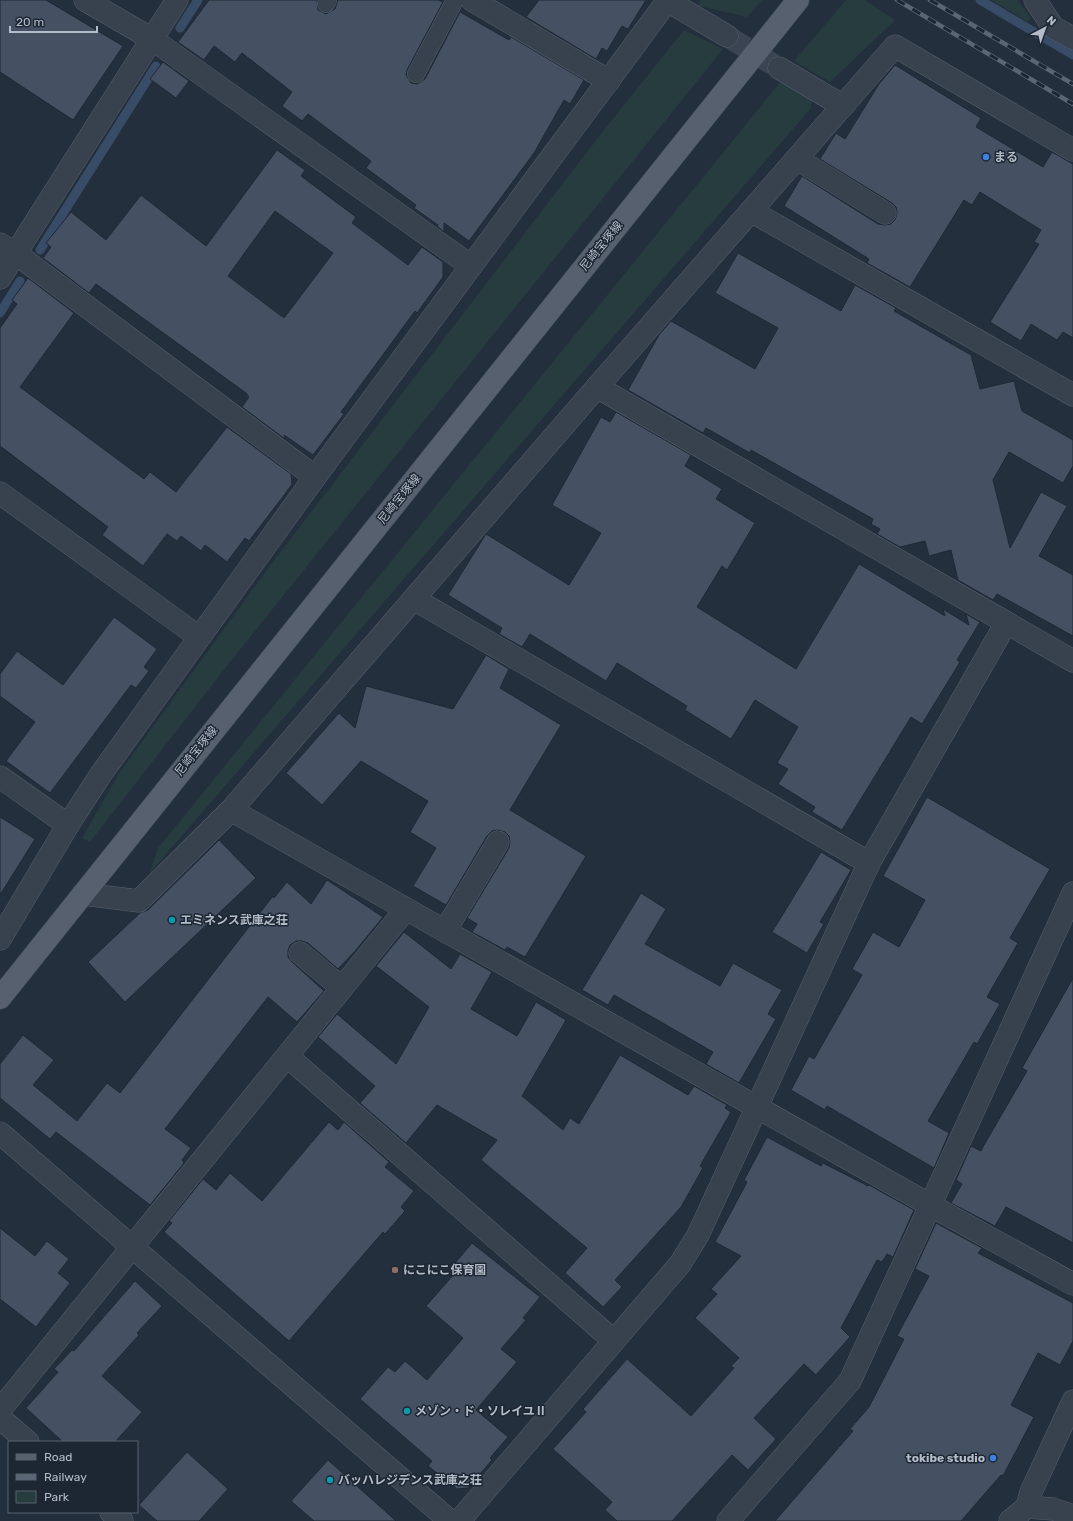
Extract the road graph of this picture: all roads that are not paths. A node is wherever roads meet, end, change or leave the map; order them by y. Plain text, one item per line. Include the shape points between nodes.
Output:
1 (85, 0) edge
2 (177, 0) edge
3 (455, 0) edge
4 (472, 0) edge
5 (668, 0) edge
6 (798, 0) edge
7 (1035, 0) edge
8 (727, 36) tunnel mouth
9 (1073, 38) edge
10 (152, 39) junction
11 (779, 68) tunnel mouth
12 (416, 74) dead end
13 (609, 81) junction
14 (843, 106) junction
15 (1073, 150) edge
16 (797, 158) junction
17 (751, 211) junction
18 (885, 213) dead end
19 (8, 248) edge
20 (471, 266) junction
21 (0, 278) edge
22 (597, 387) junction
23 (1073, 395) edge
24 (315, 478) junction
25 (0, 493) edge
26 (414, 599) junction
27 (1006, 623) junction
28 (199, 637) junction
29 (1073, 661) edge
30 (0, 777) edge
31 (231, 810) junction
32 (68, 824) junction
33 (498, 842) dead end
34 (869, 864) junction
35 (1073, 893) edge
36 (83, 894) junction
37 (406, 909) junction
38 (445, 931) junction
39 (0, 939) edge
40 (300, 953) dead end
41 (342, 988) junction
42 (0, 998) edge
43 (287, 1056) junction
44 (757, 1107) junction
45 (0, 1133) edge
46 (930, 1205) junction
47 (132, 1246) junction
48 (1073, 1284) edge
49 (614, 1341) junction
50 (1073, 1401) edge
51 (0, 1410) edge
52 (0, 1418) edge
53 (27, 1441) edge
54 (1027, 1507) junction
55 (112, 1513) edge
56 (1073, 1516) edge
57 (122, 1521) edge
58 (450, 1521) edge
59 (459, 1521) edge
60 (728, 1521) edge
61 (1010, 1521) edge

1 - 10 street
2 - 10 street
3 - 12 lane
4 - 13 street
5 - 8 street
5 - 13 street
6 - 36 main road, 尼崎宝塚線
7 - 9 street via 1053,27
10 - 19 street
10 - 20 street
11 - 14 street
13 - 20 street
14 - 15 street via 895,46
14 - 16 street
16 - 17 street
16 - 18 street
17 - 22 street
17 - 23 street
19 - 21 street
19 - 24 street
20 - 24 street
22 - 26 street
22 - 27 street
24 - 28 street
25 - 28 street
26 - 31 street
26 - 34 street
27 - 29 street
27 - 34 street
28 - 32 street
30 - 32 street
31 - 36 street via 139,901
31 - 37 street
32 - 39 street
33 - 38 street
34 - 44 street
35 - 46 street
36 - 42 main road, 尼崎宝塚線
37 - 38 street
37 - 41 street
38 - 44 street
40 - 41 street
41 - 43 street
43 - 47 street
43 - 49 street
44 - 46 street
44 - 49 street via 698,1235 680,1264
45 - 47 street
46 - 48 street
46 - 60 street via 850,1381
47 - 51 street
47 - 58 street
49 - 59 street
50 - 54 street via 1031,1492
52 - 53 street
54 - 56 street via 1053,1509
54 - 61 street
55 - 57 street

